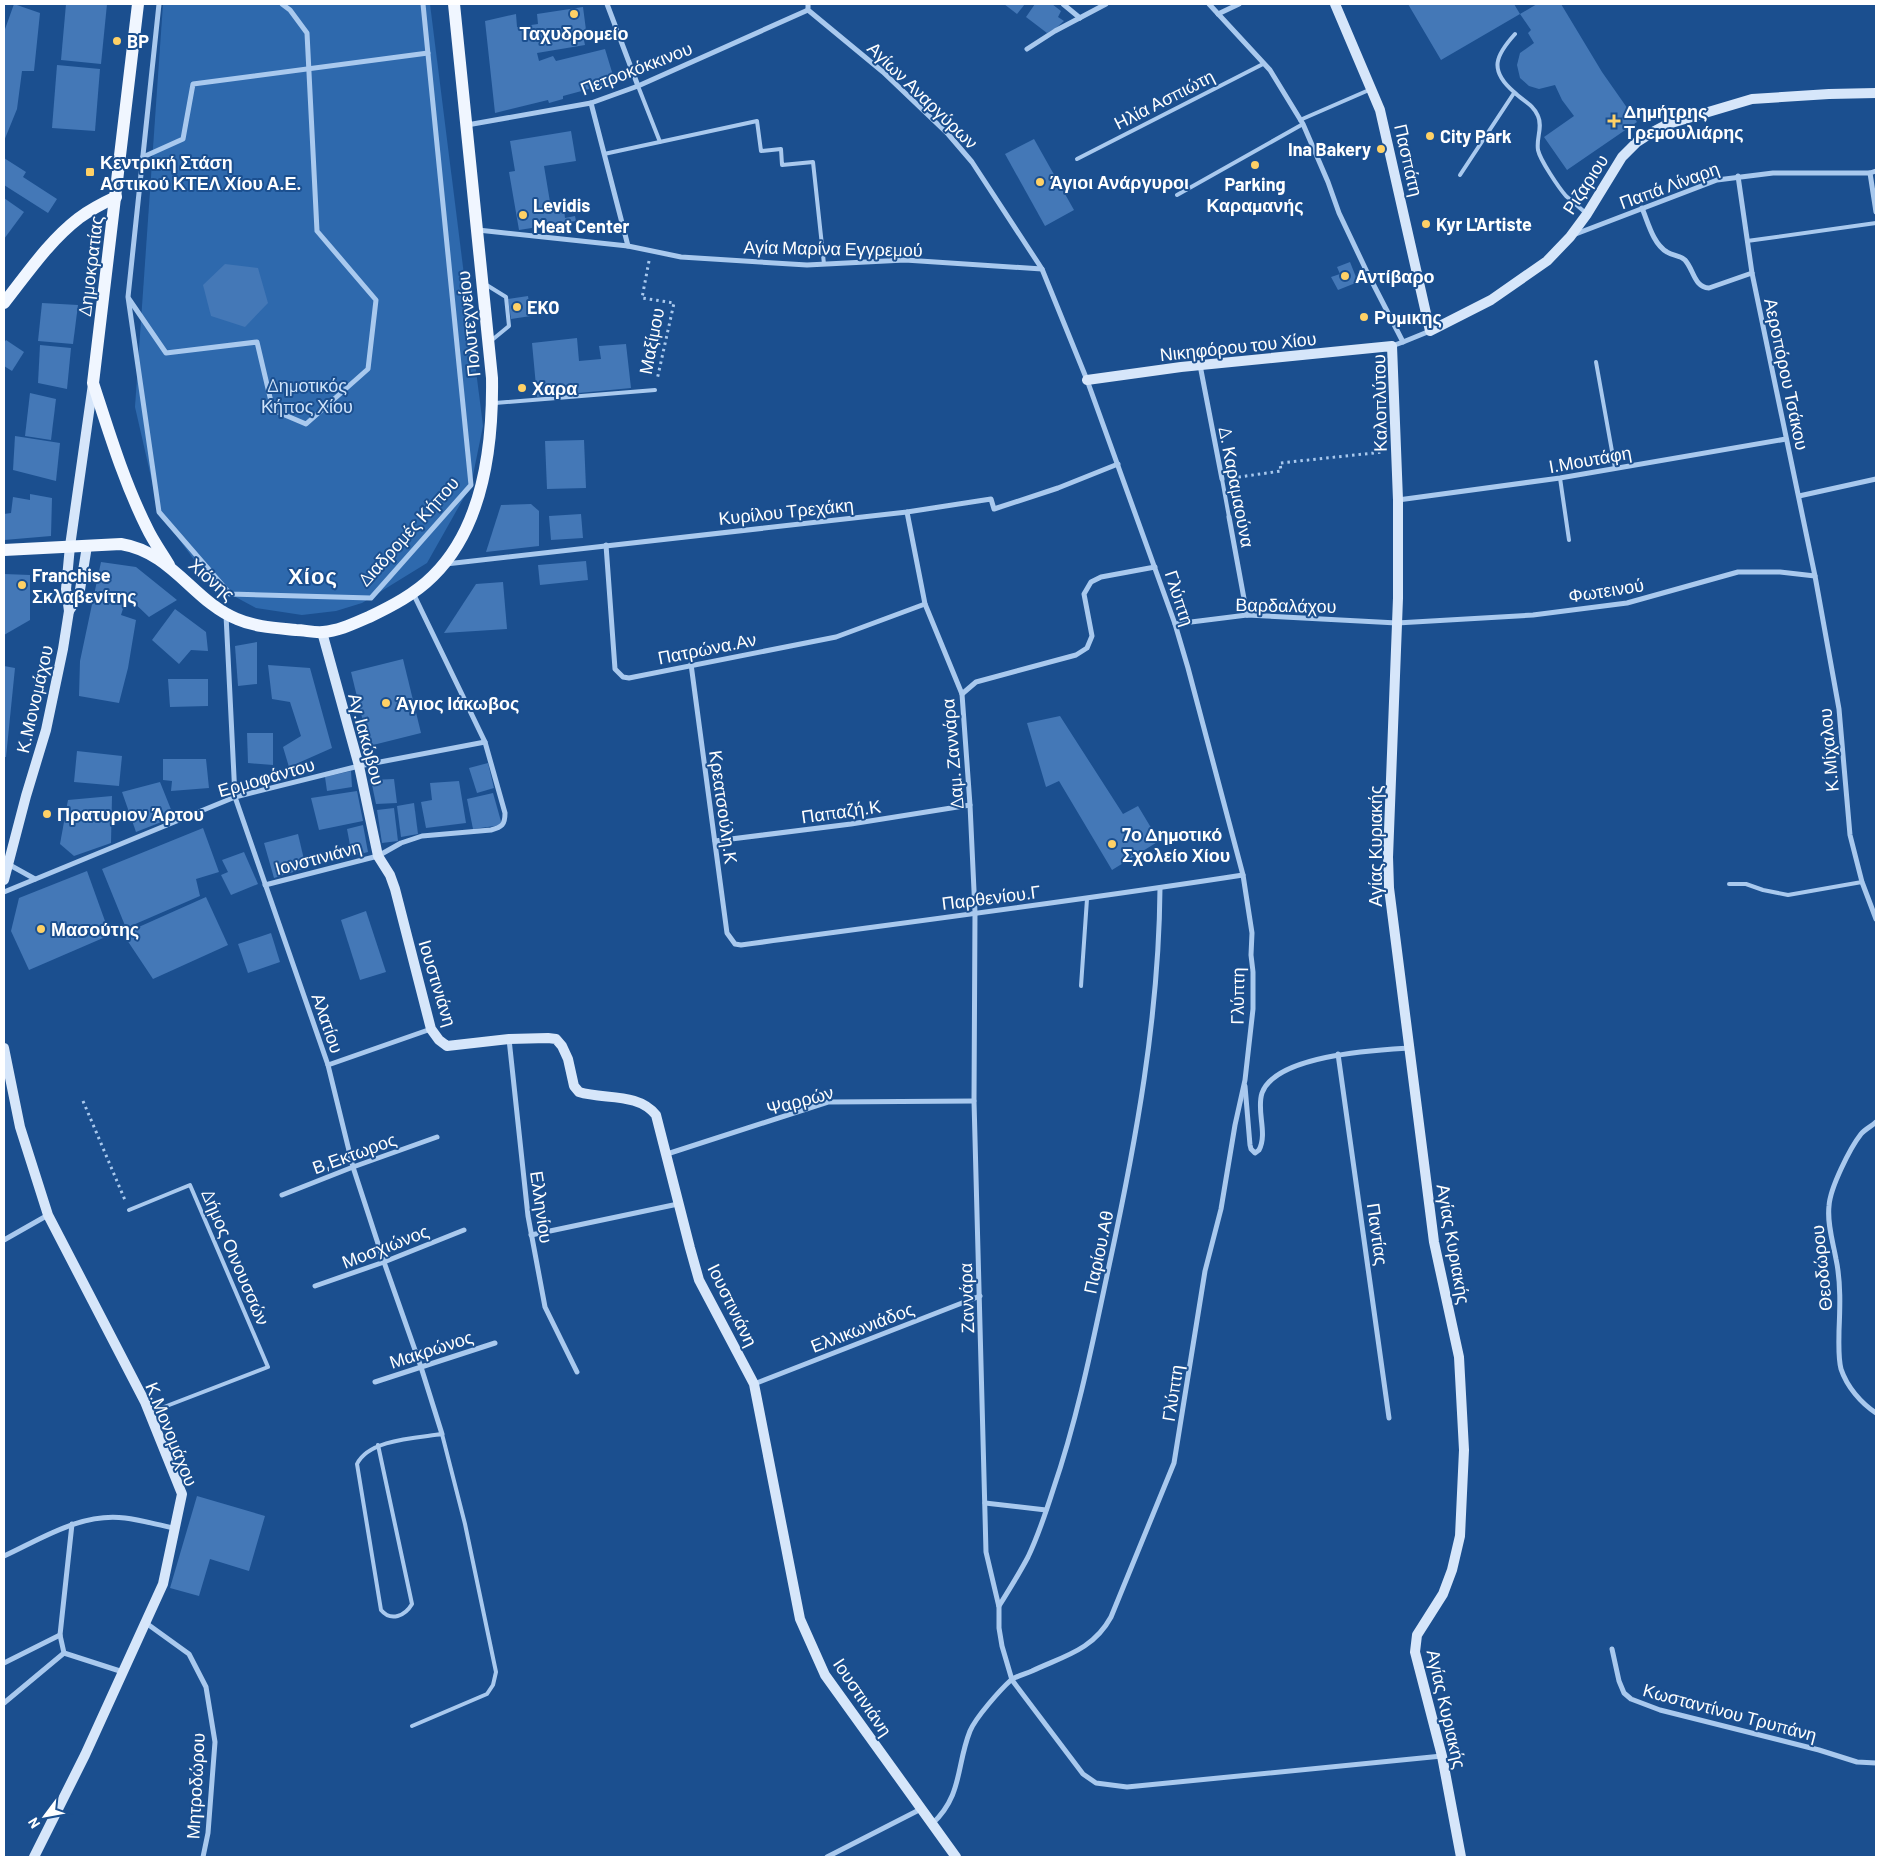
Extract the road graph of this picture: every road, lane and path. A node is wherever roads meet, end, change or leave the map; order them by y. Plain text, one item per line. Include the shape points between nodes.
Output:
1 (138, 4) edge
2 (159, 4) edge
3 (282, 4) edge
4 (423, 4) edge
5 (454, 4) edge
6 (607, 4) edge
7 (1063, 4) edge
8 (1106, 4) edge
9 (1209, 4) edge
10 (1239, 4) edge
11 (1335, 4) edge
12 (808, 7) edge
13 (1218, 14) junction
14 (1080, 18) junction
15 (1515, 34) dead end
16 (1027, 49) dead end
17 (428, 53) junction
18 (1263, 64) junction
19 (309, 69) junction
20 (638, 86) junction
21 (1371, 89) junction
22 (1514, 93) junction
23 (1876, 93) edge
24 (592, 104) junction
25 (1301, 122) junction
26 (466, 126) junction
27 (660, 142) junction
28 (604, 154) junction
29 (143, 157) junction
30 (1076, 159) dead end
31 (1873, 172) edge
32 (1460, 176) dead end
33 (1738, 176) junction
34 (1177, 195) dead end
35 (116, 196) junction
36 (1642, 208) junction
37 (1876, 212) edge
38 (1587, 214) junction
39 (1876, 223) edge
40 (476, 230) junction
41 (1570, 236) junction
42 (1747, 241) junction
43 (628, 246) junction
44 (651, 251) junction
45 (824, 264) junction
46 (1042, 269) junction
47 (1752, 272) junction
48 (482, 282) junction
49 (128, 297) junction
50 (4, 303) edge
51 (1430, 331) junction
52 (488, 342) junction
53 (1404, 342) junction
54 (1392, 346) junction
55 (1596, 362) dead end
56 (1200, 365) junction
57 (1088, 380) junction
58 (93, 382) junction
59 (655, 390) joint
60 (492, 403) junction
61 (1786, 439) junction
62 (1396, 450) junction
63 (1118, 464) junction
64 (1615, 468) junction
65 (1560, 478) junction
66 (1222, 479) junction
67 (1876, 479) edge
68 (1799, 496) junction
69 (1398, 500) junction
70 (907, 512) junction
71 (1229, 517) joint
72 (1568, 540) dead end
73 (606, 545) junction
74 (70, 546) junction
75 (88, 546) junction
76 (4, 550) edge
77 (443, 565) junction
78 (171, 567) junction
79 (1156, 568) junction
80 (1815, 576) junction
81 (413, 592) junction
82 (926, 604) junction
83 (390, 607) joint
84 (69, 611) junction
85 (226, 615) junction
86 (1247, 615) junction
87 (1398, 623) junction
88 (1175, 624) junction
89 (322, 632) junction
90 (691, 664) junction
91 (962, 694) junction
92 (485, 742) junction
93 (359, 766) junction
94 (235, 797) junction
95 (970, 805) junction
96 (715, 841) junction
97 (378, 856) junction
98 (8, 864) junction
99 (1243, 875) junction
100 (35, 879) junction
101 (4, 880) edge
102 (1862, 882) junction
103 (1729, 884) dead end
104 (266, 885) junction
105 (1160, 888) junction
106 (4, 892) edge
107 (1087, 899) junction
108 (1876, 900) edge
109 (1869, 901) junction
110 (975, 912) junction
111 (1876, 919) edge
112 (742, 946) joint
113 (1082, 986) dead end
114 (431, 1029) junction
115 (509, 1039) junction
116 (4, 1048) edge
117 (1408, 1048) junction
118 (1338, 1054) junction
119 (328, 1065) junction
120 (1245, 1080) junction
121 (83, 1101) dead end
122 (974, 1101) junction
123 (1876, 1122) edge
124 (437, 1138) dead end
125 (667, 1154) junction
126 (353, 1166) junction
127 (282, 1195) dead end
128 (678, 1204) junction
129 (129, 1210) joint
130 (48, 1215) junction
131 (464, 1230) dead end
132 (532, 1236) junction
133 (4, 1240) edge
134 (384, 1262) junction
135 (316, 1286) dead end
136 (980, 1296) junction
137 (495, 1343) dead end
138 (421, 1367) junction
139 (577, 1372) dead end
140 (375, 1382) dead end
141 (754, 1384) junction
142 (149, 1413) junction
143 (1876, 1413) edge
144 (1389, 1418) dead end
145 (442, 1434) junction
146 (378, 1445) junction
147 (984, 1504) junction
148 (1046, 1510) junction
149 (72, 1524) junction
150 (175, 1528) junction
151 (4, 1556) edge
152 (999, 1607) junction
153 (146, 1623) junction
154 (60, 1635) junction
155 (1612, 1649) dead end
156 (64, 1653) junction
157 (4, 1663) edge
158 (124, 1672) junction
159 (1012, 1680) junction
160 (4, 1703) edge
161 (412, 1726) dead end
162 (1442, 1756) junction
163 (1876, 1763) edge
164 (922, 1808) junction
165 (932, 1824) junction
166 (34, 1857) edge
167 (203, 1857) edge
168 (827, 1857) edge
169 (956, 1857) edge
170 (1460, 1857) edge

1 - 35 main road, Δημοκρατίας
2 - 29 street, Διαδρομές Κήπου
3 - 19 street via 307,33
4 - 17 street, Διαδρομές Κήπου
5 - 26 main road, Πολυτεχνείου
6 - 20 street
7 - 14 street
8 - 14 street
9 - 13 street, Καλοπλύτου
10 - 13 street
11 - 21 main road, Πασπάτη
12 - 20 street, Πετροκόκκινου
12 - 46 street, Αγίων Αναργύρων via 948,134 972,162
13 - 18 street, Καλοπλύτου
14 - 16 street
15 - 22 lane via 1497,59 1503,81
17 - 19 street
17 - 49 street, Διαδρομές Κήπου via 471,485 371,598 230,594 160,512
18 - 25 street, Καλοπλύτου via 1270,70
18 - 30 lane, Ηλία Ασπιώτη
19 - 29 street via 193,84 184,139
19 - 49 street via 317,231 376,300 368,369 306,424 273,410 257,342 166,353
20 - 24 street, Πετροκόκκινου
20 - 27 lane
21 - 25 lane
21 - 51 main road, Πασπάτη via 1380,110
22 - 32 lane
22 - 38 lane via 1537,114 1541,124 1538,152 1542,159 1566,195
23 - 38 main road, Ριζαριου via 1752,98 1668,124 1636,142 1622,157
24 - 26 street, Πετροκόκκινου
24 - 28 street
25 - 34 lane
25 - 53 street, Καλοπλύτου via 1343,222
26 - 40 main road, Πολυτεχνείου
27 - 28 lane
27 - 45 lane via 757,121 761,151 781,149 782,165 813,162
28 - 43 street
29 - 49 street, Διαδρομές Κήπου
31 - 33 street, Παπά Λίναρη
31 - 37 street
33 - 36 street, Παπά Λίναρη via 1716,180
33 - 42 street, Αεροπόρου Τσάκου
35 - 50 main road via 89,211 67,229
35 - 58 main road, Δημοκρατίας
36 - 41 street, Παπά Λίναρη
36 - 47 street via 1655,239 1662,248 1686,261 1703,288
38 - 41 main road, Ριζαριου
39 - 42 lane
40 - 43 street, Αγία Μαρίνα Εγγρεμού
40 - 48 main road, Πολυτεχνείου
41 - 51 main road, Ριζαριου via 1548,261 1491,300
42 - 47 street, Αεροπόρου Τσάκου
43 - 44 street, Αγία Μαρίνα Εγγρεμού
44 - 45 street, Αγία Μαρίνα Εγγρεμού via 681,258
44 - 59 path, Μαξίμου via 642,298 674,304
45 - 46 street, Αγία Μαρίνα Εγγρεμού via 906,260
46 - 57 street, Γλύπτη
47 - 61 street, Αεροπόρου Τσάκου
48 - 52 main road, Πολυτεχνείου
48 - 52 lane via 506,298 509,326
51 - 53 street
52 - 60 main road, Πολυτεχνείου
53 - 54 street, Καλοπλύτου
54 - 56 main road, Νικηφόρου του Χίου
54 - 62 main road, Καλοπλύτου
55 - 64 lane
56 - 57 main road, Νικηφόρου του Χίου
56 - 66 street, Δ. Καραμαούνα
57 - 63 street, Γλύπτη
58 - 74 main road, Δημοκρατίας
58 - 78 main road, Δημοκρατίας via 136,504
59 - 60 lane, Μαξίμου
60 - 77 main road, Πολυτεχνείου via 483,479 473,512
61 - 64 street, Ι.Μουτάφη
61 - 68 street, Αεροπόρου Τσάκου
62 - 66 path via 1280,463 1281,471
62 - 69 main road, Καλοπλύτου
63 - 70 street, Κυρίλου Τρεχάκη via 994,509 992,499
63 - 79 street, Γλύπτη
64 - 65 street, Ι.Μουτάφη
65 - 69 street, Ι.Μουτάφη
65 - 72 lane
66 - 71 lane, Δ. Καραμαούνα
67 - 68 street
68 - 80 street, Αεροπόρου Τσάκου
69 - 87 main road, Καλοπλύτου
70 - 73 street, Κυρίλου Τρεχάκη
70 - 82 street, Δαμ. Ζαννάρα
71 - 86 street, Δ. Καραμαούνα
73 - 77 street, Κυρίλου Τρεχάκη
73 - 90 street, Πατρώνα.Αν via 615,669 618,674 629,678
74 - 75 main road, Χιόνης
74 - 76 main road, Χιόνης
74 - 84 main road, Κ.Μονομάχου via 66,589
75 - 78 main road, Χιόνης via 132,545
75 - 84 main road, Κ.Μονομάχου via 79,596
77 - 81 main road, Πολυτεχνείου
78 - 85 main road, Χιόνης
79 - 88 street, Γλύπτη
79 - 91 street via 1101,577 1091,582 1084,594 1092,636 1087,648 1076,655 976,682
80 - 87 street, Φωτεινού via 1738,572 1627,603 1533,615
80 - 102 street, Κ.Μίχαλου via 1839,709 1850,835
81 - 83 main road, Πολυτεχνείου
81 - 92 street
82 - 90 street, Πατρώνα.Αν via 836,637
82 - 91 street, Δαμ. Ζαννάρα
83 - 89 main road, Χιόνης via 338,629
84 - 98 main road, Κ.Μονομάχου via 46,730
85 - 89 main road, Χιόνης via 261,626
85 - 94 street, Αλατίου
86 - 87 street, Βαρδαλάχου
86 - 88 street, Βαρδαλάχου
87 - 117 main road, Αγίας Κυριακής via 1388,865
88 - 99 street, Γλύπτη
89 - 93 main road, Αγ.Ιακώβου
90 - 96 street, Κρεατσούλη.Κ
91 - 95 street, Δαμ. Ζαννάρα
92 - 93 street, Ερμοφάντου
92 - 97 street, Ιονστινιάνη via 505,813 505,824 491,830 422,836
93 - 94 street, Ερμοφάντου
93 - 97 main road, Αγ.Ιακώβου
94 - 100 street, Ερμοφάντου
94 - 104 street, Αλατίου
95 - 96 street, Παπαζή.Κ
95 - 110 street, Δαμ. Ζαννάρα
96 - 112 street, Κρεατσούλη.Κ via 727,933 735,944
97 - 104 street, Ιονστινιάνη
97 - 114 main road, Ιουστινιάνη via 395,889
98 - 100 street
98 - 101 main road, Κ.Μονομάχου
99 - 105 street, Παρθενίου.Γ
99 - 120 street, Γλύπτη via 1252,933 1254,1009
100 - 106 street, Ερμοφάντου
102 - 103 lane via 1788,895 1746,884
102 - 109 street, Κ.Μίχαλου
104 - 119 street, Αλατίου
105 - 107 street, Παρθενίου.Γ
105 - 148 street, Παρίου.Αθ via 1159,936 1144,1088 1102,1302 1068,1447
107 - 110 street, Παρθενίου.Γ
107 - 113 lane
108 - 109 street
109 - 111 street, Κ.Μίχαλου
110 - 112 street, Παρθενίου.Γ
110 - 122 street, Ζαννάρα
114 - 115 main road, Ιουστινιάνη via 447,1046
114 - 119 street
115 - 125 main road, Ιουστινιάνη via 556,1039 568,1059 574,1086 579,1092 631,1100 650,1107 656,1115
115 - 132 street, Ελληνίου
116 - 130 main road, Κ.Μονομάχου via 20,1127
117 - 118 street
117 - 162 main road, Αγίας Κυριακής via 1434,1242 1459,1357 1462,1392 1464,1450 1460,1536 1443,1594 1417,1635 1415,1652
118 - 120 street via 1297,1065 1271,1080 1262,1095 1263,1138 1255,1153 1250,1145
118 - 144 street, Παντίας
119 - 126 street, Αλατίου
120 - 159 street, Γλύπτη via 1221,1209 1205,1271 1174,1463 1104,1630 1087,1646
121 - 129 path
122 - 125 street, Ψαρρών via 828,1102
122 - 136 street, Ζαννάρα
123 - 143 street, Θεοδώρου via 1862,1134 1844,1164 1828,1208 1840,1295 1838,1346 1841,1368 1850,1387
124 - 126 street, Β,Εκτωρος
125 - 128 main road, Ιουστινιάνη
126 - 127 street, Β,Εκτωρος
126 - 134 street, Αλατίου
128 - 132 street
128 - 141 main road, Ιουστινιάνη via 700,1280
129 - 142 lane, Δήμος Οινουσσών via 190,1184 268,1367
130 - 133 street
130 - 142 main road, Κ.Μονομάχου
131 - 134 street, Μοσχιώνος
132 - 139 street, Ελληνίου via 545,1307
134 - 135 street, Μοσχιώνος
134 - 138 street, Αλατίου
136 - 141 street, Ελλικωνιάδος
136 - 147 street, Ζαννάρα
137 - 138 street, Μακρώνος
138 - 140 street, Μακρώνος
138 - 145 street, Αλατίου
141 - 164 main road, Ιουστινιάνη via 800,1619 825,1675
142 - 150 main road, Κ.Μονομάχου via 182,1494
145 - 146 lane
145 - 161 lane via 465,1524 496,1672 488,1694
146 - 146 lane via 412,1604 408,1611 393,1617 386,1616 379,1605 357,1464 368,1450
147 - 148 street
147 - 152 street, Ζαννάρα via 986,1552
148 - 152 street, Παρίου.Αθ via 1028,1556
149 - 150 street via 100,1518 124,1518
149 - 151 street
149 - 154 street
150 - 153 main road, Κ.Μονομάχου via 163,1584
152 - 159 street, Ζαννάρα via 1002,1646
153 - 158 main road, Κ.Μονομάχου
153 - 167 street, Μητροδώρου via 189,1654 206,1687 215,1742
154 - 156 street
154 - 157 street
155 - 163 street, Κωσταντίνου Τρυπάνη via 1624,1693 1637,1702 1857,1762
156 - 158 street
156 - 160 street
158 - 166 main road, Κ.Μονομάχου
159 - 162 street via 1083,1774 1096,1783 1127,1787
159 - 165 street via 983,1710 970,1730 952,1797 943,1814
162 - 170 main road, Αγίας Κυριακής
164 - 165 main road, Ιουστινιάνη
164 - 168 street
165 - 169 main road, Ιουστινιάνη

